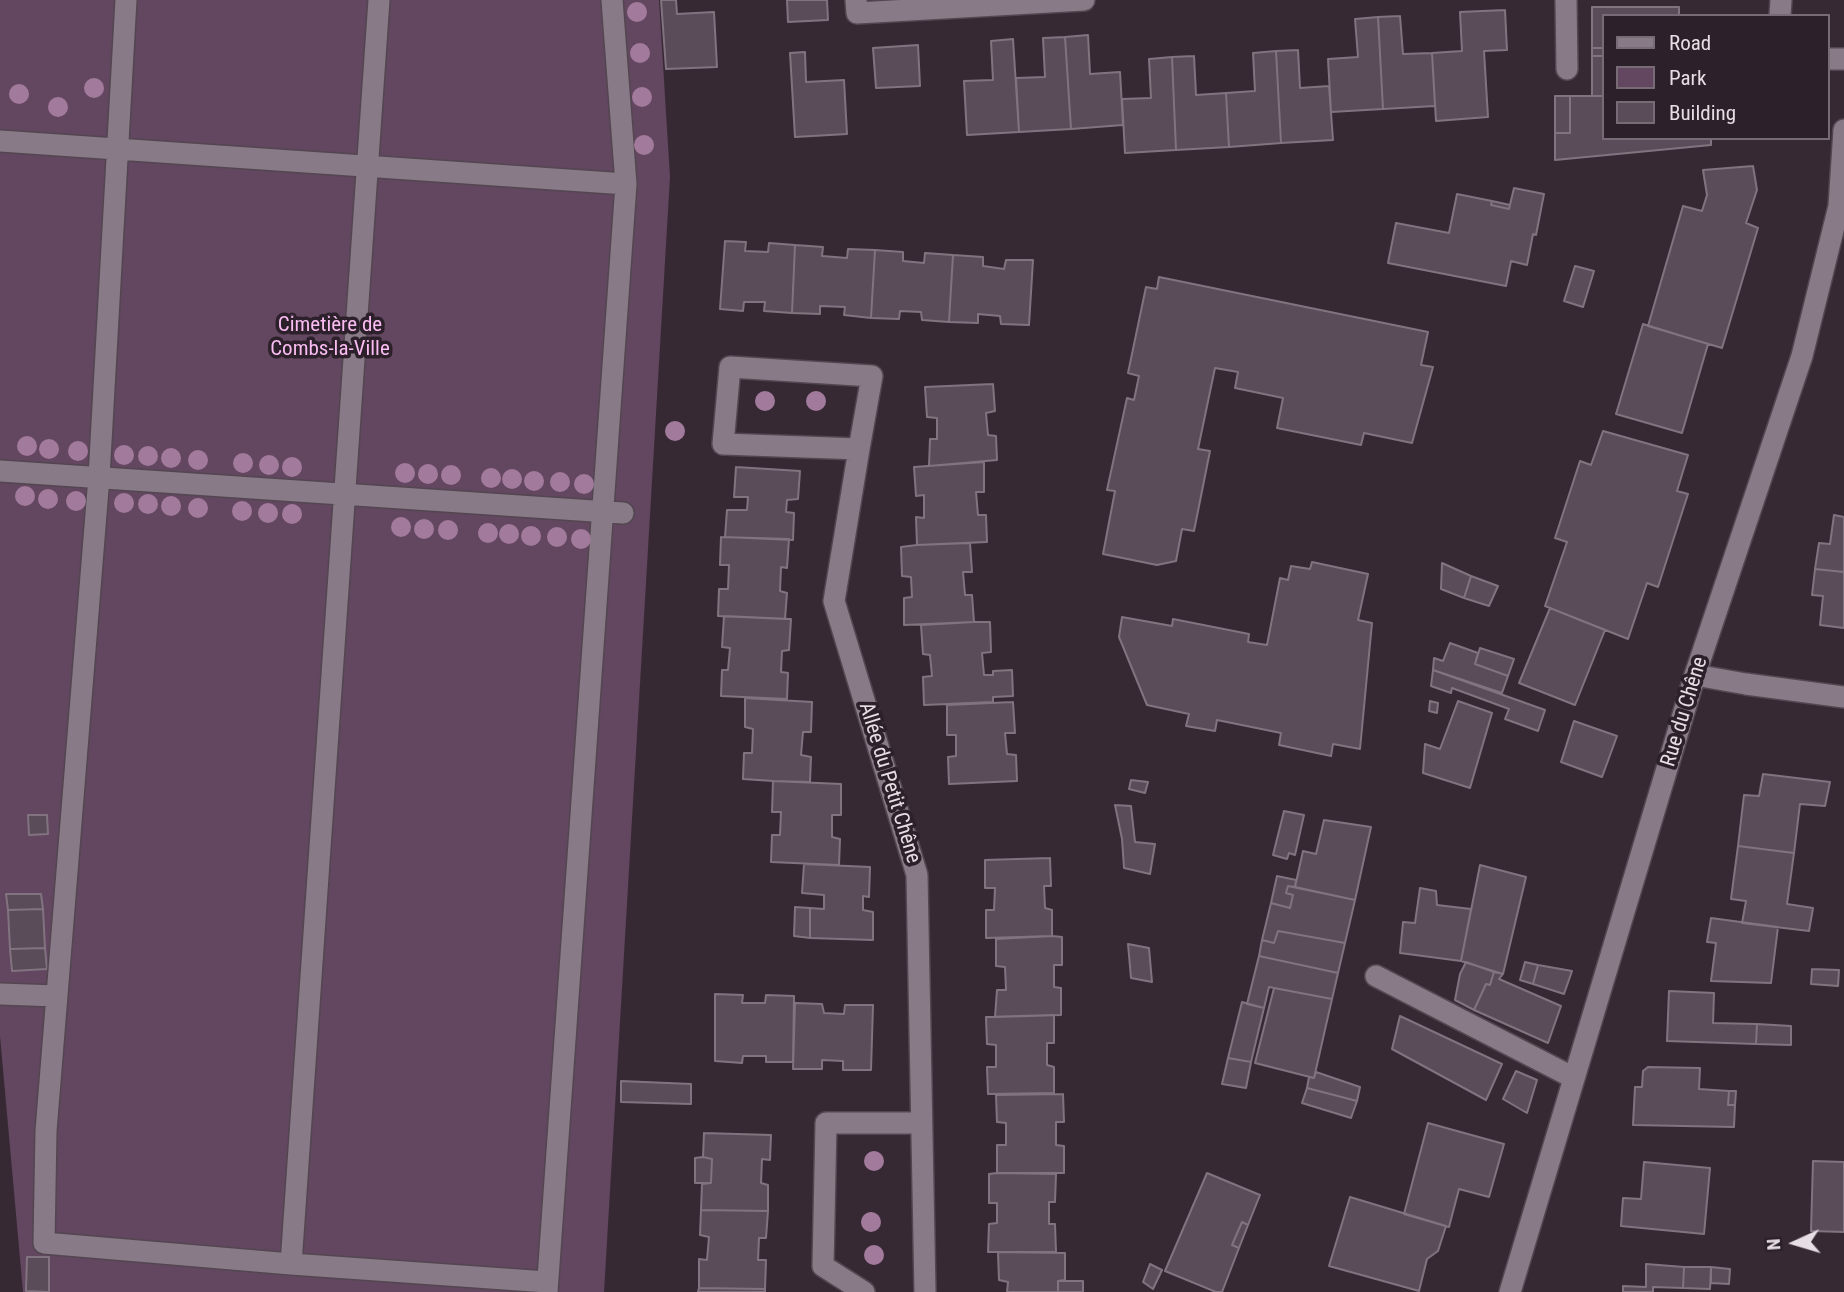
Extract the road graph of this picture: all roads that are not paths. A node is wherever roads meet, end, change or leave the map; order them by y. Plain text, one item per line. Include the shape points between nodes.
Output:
1 (126, 0) edge
2 (379, 0) edge
3 (612, 0) edge
4 (856, 0) edge
5 (1083, 0) edge
6 (1566, 0) edge
7 (1567, 69) dead end
8 (1844, 130) edge
9 (0, 141) edge
10 (118, 149) junction
11 (368, 166) junction
12 (626, 184) junction
13 (859, 450) junction
14 (0, 471) edge
15 (99, 477) junction
16 (345, 494) junction
17 (612, 513) junction
18 (1695, 675) junction
19 (1844, 697) edge
20 (1376, 976) dead end
21 (0, 994) edge
22 (57, 996) junction
23 (1574, 1078) junction
24 (922, 1123) junction
25 (291, 1264) junction
26 (547, 1287) edge
27 (864, 1292) edge
28 (925, 1292) edge
29 (1510, 1292) edge

1 - 10 street
2 - 11 street
3 - 12 street
4 - 5 street via 857,13
6 - 7 street
8 - 18 street, Rue du Chêne via 1839,206 1802,356
9 - 10 street
10 - 11 street
10 - 15 street
11 - 12 street
11 - 16 street
12 - 17 street
13 - 13 street, Allée du Petit Chêne via 723,444 730,368 872,376
13 - 24 street, Allée du Petit Chêne via 834,601 916,875
14 - 15 street
15 - 16 street
15 - 22 street
16 - 17 street
16 - 25 street
17 - 26 street
18 - 19 street
18 - 23 street, Rue du Chêne
20 - 23 street
21 - 22 street
22 - 25 street via 46,1131 44,1243
23 - 29 street, Rue du Chêne
24 - 27 street via 826,1123 823,1266
24 - 28 street, Allée du Petit Chêne
25 - 26 street

